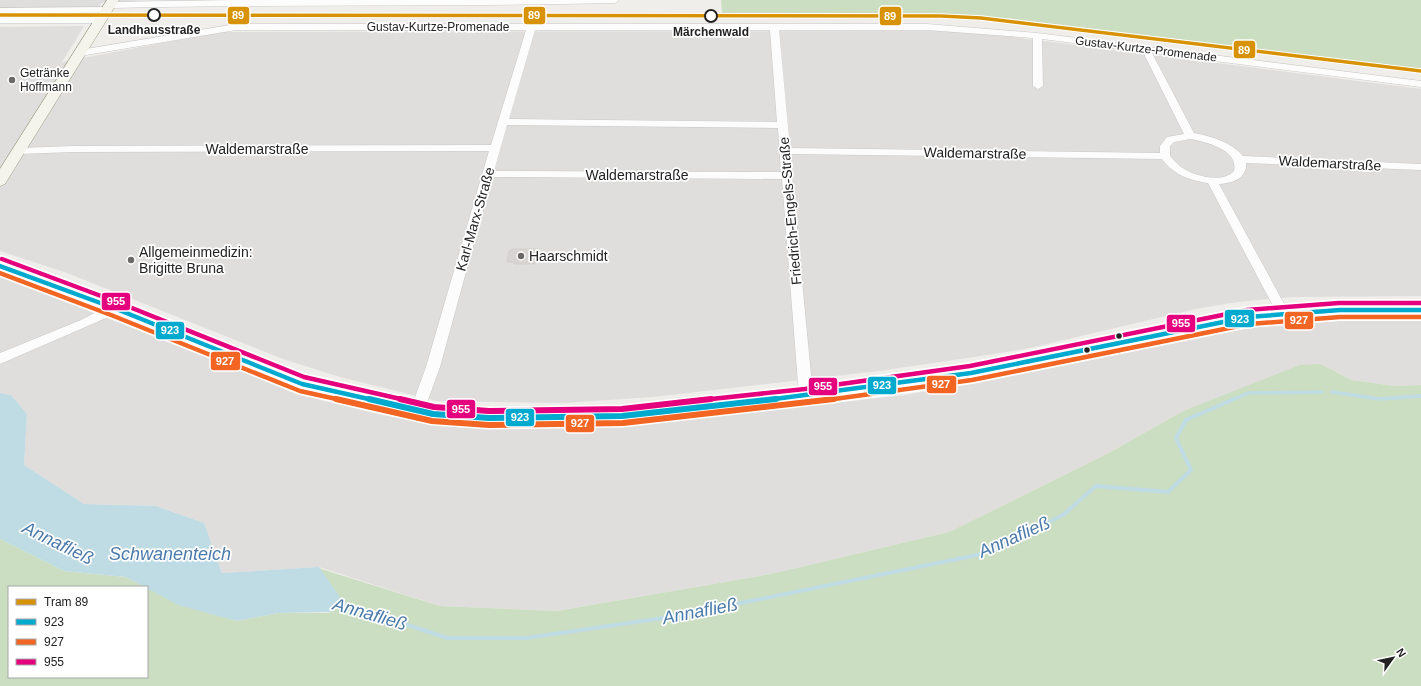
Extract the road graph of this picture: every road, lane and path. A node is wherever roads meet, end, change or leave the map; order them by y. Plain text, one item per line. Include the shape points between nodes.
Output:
1 (615, 0) edge
2 (301, 1) edge
3 (452, 1) edge
4 (502, 1) edge
5 (108, 9) edge
6 (0, 11) edge
7 (0, 20) edge
8 (531, 27) junction
9 (774, 27) junction
10 (1037, 36) junction
11 (1147, 49) junction
12 (80, 53) junction
13 (1421, 84) edge
14 (1038, 86) dead end
15 (503, 122) junction
16 (782, 125) junction
17 (1190, 136) junction
18 (496, 148) junction
19 (19, 151) junction
20 (784, 151) junction
21 (1165, 156) junction
22 (1238, 159) junction
23 (1421, 167) edge
24 (488, 174) junction
25 (786, 176) junction
26 (1212, 180) junction
27 (0, 181) edge
28 (0, 266) edge
29 (114, 308) junction
30 (1421, 310) edge
31 (1285, 314) junction
32 (0, 359) edge
33 (806, 396) junction
34 (417, 411) junction

1 - 4 street, Gustav-Kurtze-Promenade
2 - 3 street, Gustav-Kurtze-Promenade
2 - 5 street, Gustav-Kurtze-Promenade via 168,3
3 - 4 street, Gustav-Kurtze-Promenade
5 - 6 street
5 - 7 street
5 - 12 main road
8 - 9 street, Gustav-Kurtze-Promenade
8 - 12 street, Gustav-Kurtze-Promenade via 236,27
8 - 15 street, Karl-Marx-Straße
9 - 10 street, Gustav-Kurtze-Promenade via 948,28
9 - 16 street, Friedrich-Engels-Straße
10 - 11 street, Gustav-Kurtze-Promenade
10 - 14 street
11 - 13 street, Gustav-Kurtze-Promenade
11 - 17 street
12 - 19 main road
15 - 16 street
15 - 18 street, Karl-Marx-Straße
16 - 20 street, Friedrich-Engels-Straße
17 - 21 street via 1176,137 1167,142
17 - 22 street via 1223,145
18 - 19 street, Waldemarstraße
18 - 24 street, Karl-Marx-Straße
19 - 27 main road
20 - 21 street, Waldemarstraße
20 - 25 street, Friedrich-Engels-Straße
21 - 26 street via 1178,170
22 - 23 street, Waldemarstraße
22 - 26 street via 1241,166 1233,177
24 - 25 street, Waldemarstraße
24 - 34 street, Karl-Marx-Straße via 433,367
25 - 33 street, Friedrich-Engels-Straße
26 - 31 street
28 - 29 main road
29 - 32 street via 98,318
29 - 34 main road via 302,384
30 - 31 main road via 1340,310
31 - 33 main road via 1248,317 971,373
33 - 34 main road via 604,416 489,418

